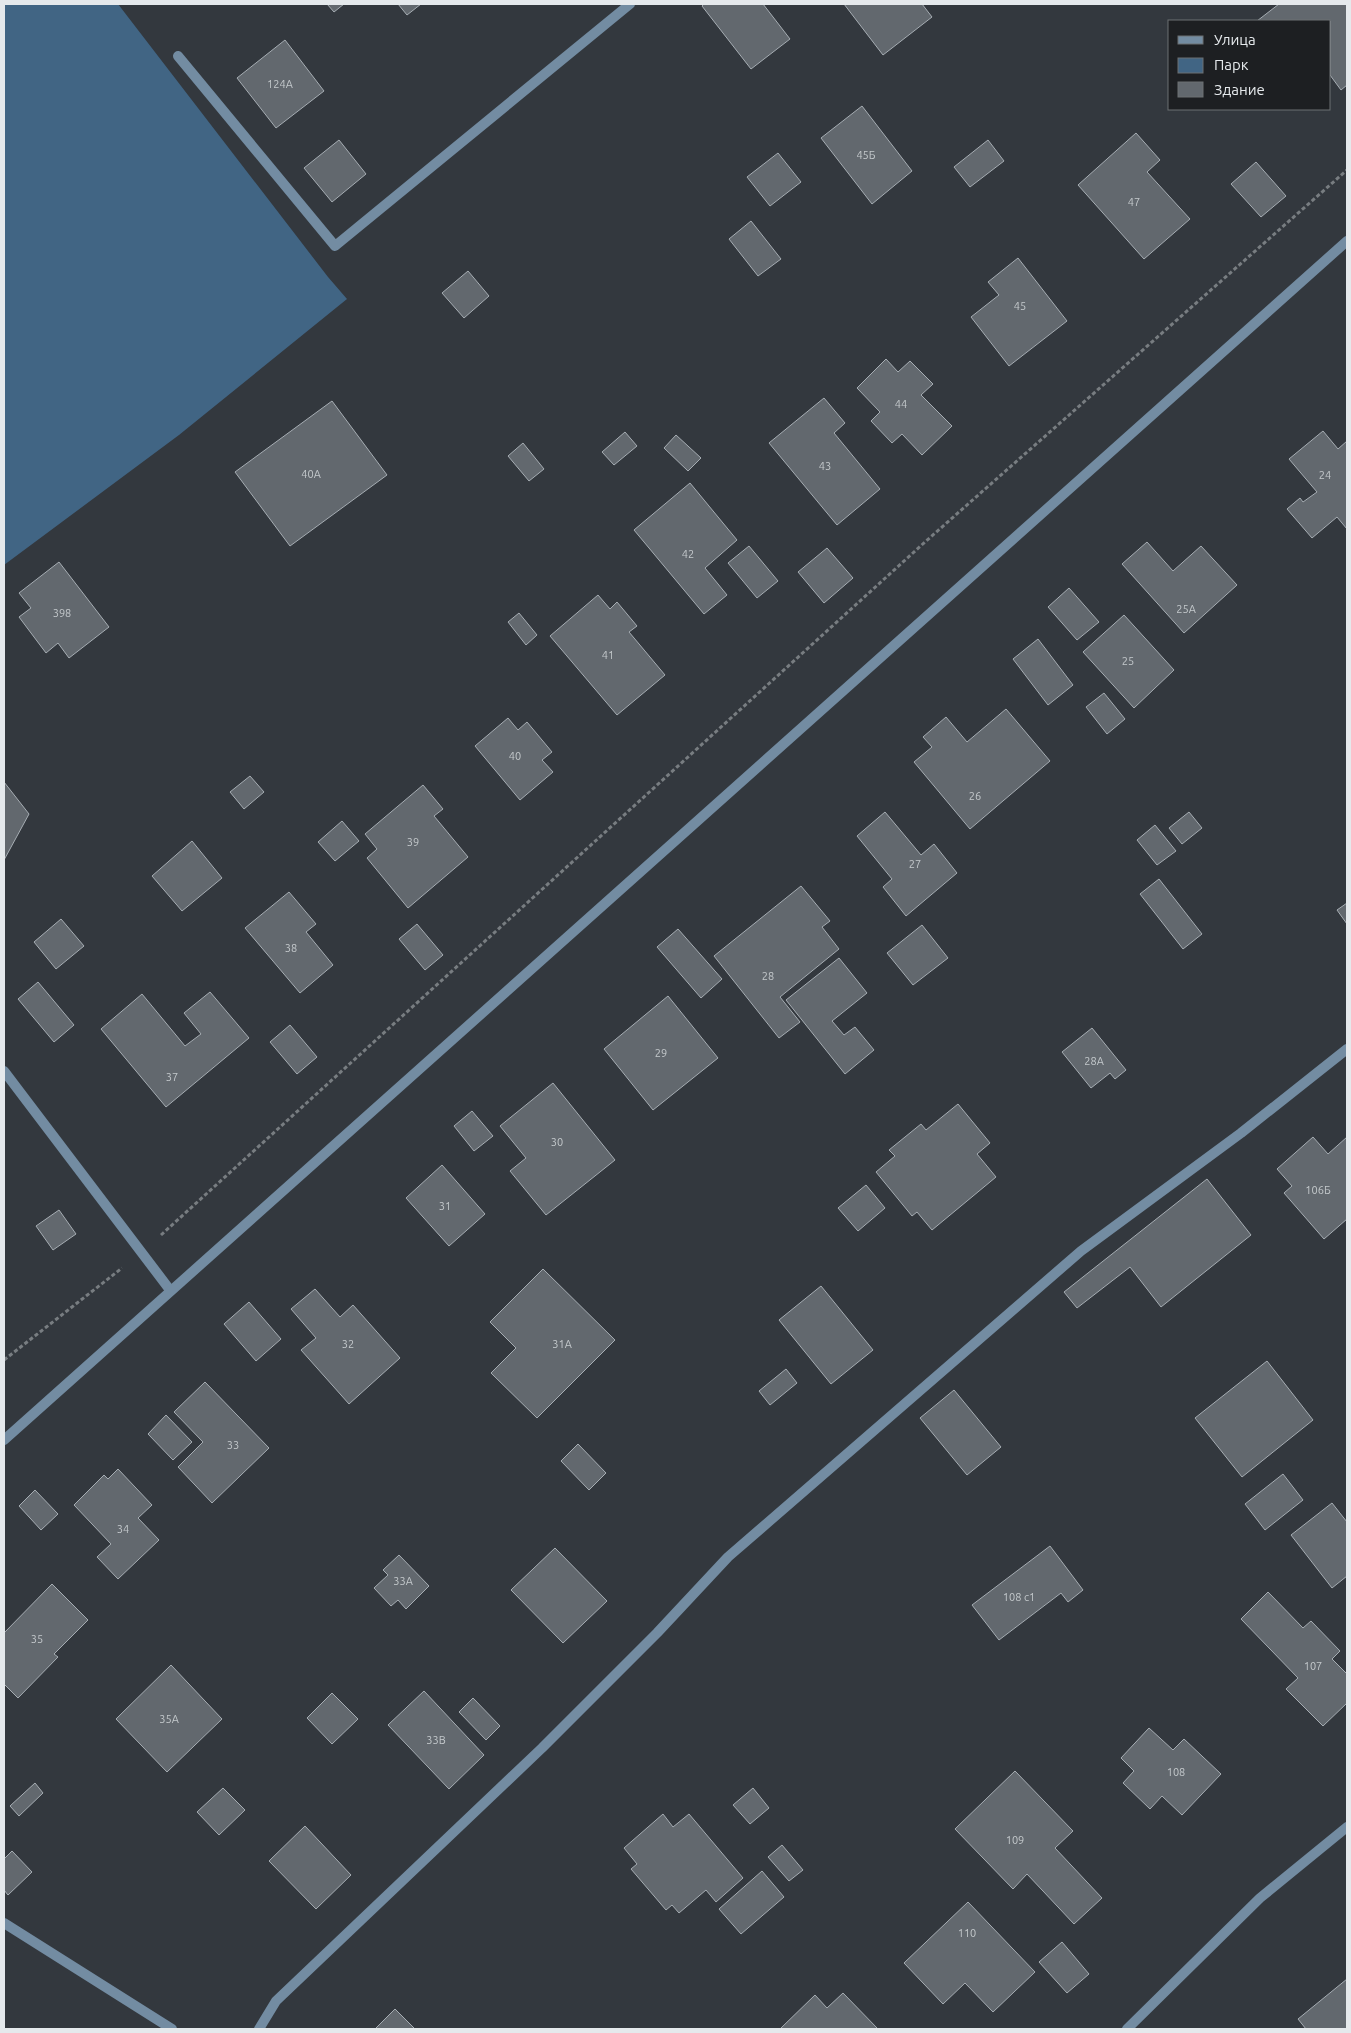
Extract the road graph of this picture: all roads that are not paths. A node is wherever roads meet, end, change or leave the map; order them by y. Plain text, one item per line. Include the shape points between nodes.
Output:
1 (630, 4) edge
2 (178, 56) dead end
3 (1347, 241) edge
4 (1347, 1049) edge
5 (4, 1071) edge
6 (170, 1290) junction
7 (4, 1440) edge
8 (1347, 1827) edge
9 (4, 1924) edge
10 (172, 2029) edge
11 (259, 2029) edge
12 (1127, 2029) edge

1 - 2 street via 335,246
3 - 6 street
4 - 11 street via 1241,1133 1081,1251 728,1557 542,1748 276,2001
5 - 6 street
6 - 7 street
8 - 12 street via 1260,1898
9 - 10 street

